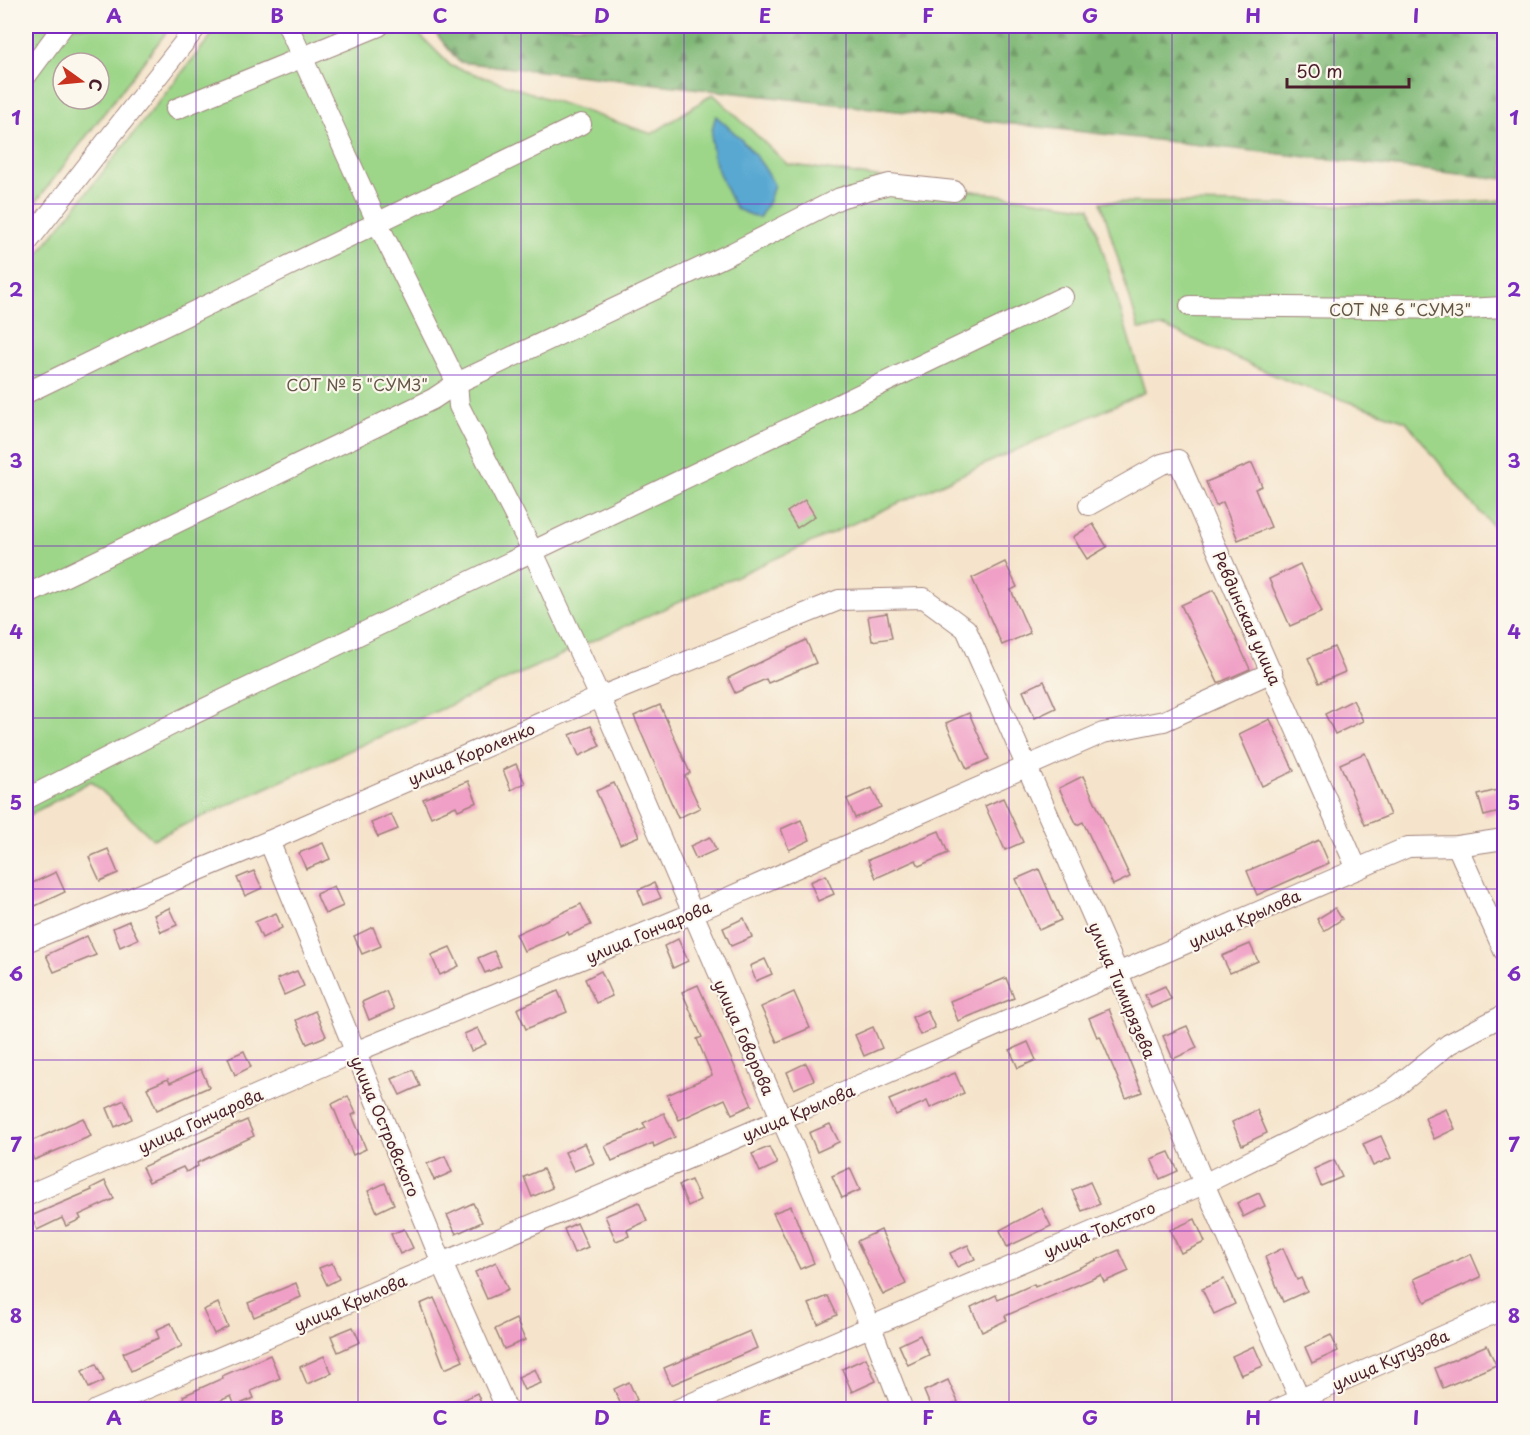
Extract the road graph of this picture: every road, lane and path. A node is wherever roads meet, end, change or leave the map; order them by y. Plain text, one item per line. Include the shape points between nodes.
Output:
1 (63, 26) edge
2 (197, 26) edge
3 (288, 26) edge
4 (379, 26) edge
5 (301, 58) junction
6 (26, 76) edge
7 (176, 110) dead end
8 (580, 124) dead end
9 (954, 191) dead end
10 (378, 224) junction
11 (26, 244) edge
12 (1063, 297) dead end
13 (1190, 306) dead end
14 (1504, 307) edge
15 (458, 383) junction
16 (26, 393) edge
17 (1089, 505) dead end
18 (533, 552) junction
19 (26, 595) edge
20 (924, 598) joint
21 (1272, 672) junction
22 (600, 698) junction
23 (1025, 766) junction
24 (26, 800) edge
25 (1504, 839) edge
26 (269, 841) junction
27 (1457, 846) junction
28 (1357, 869) junction
29 (691, 914) junction
30 (26, 942) edge
31 (1504, 951) edge
32 (1118, 973) junction
33 (1504, 1015) edge
34 (355, 1052) junction
35 (781, 1119) junction
36 (1204, 1184) junction
37 (26, 1196) edge
38 (442, 1263) junction
39 (1504, 1309) edge
40 (871, 1327) junction
41 (1300, 1399) junction
42 (96, 1410) edge
43 (507, 1410) edge
44 (676, 1410) edge
45 (903, 1410) edge
46 (1276, 1410) edge

1 - 6 street
2 - 11 street
3 - 5 street, улица Говорова
4 - 5 street
5 - 7 street
5 - 10 street, улица Говорова
8 - 10 street
9 - 15 street via 889,184 840,198
10 - 15 street, улица Говорова
10 - 16 street
12 - 18 street
13 - 14 street
15 - 18 street, улица Говорова via 459,406
15 - 19 street via 433,399
17 - 21 street, Ревдинская улица via 1162,464 1178,460
18 - 22 street, улица Говорова
18 - 24 street via 181,720
20 - 22 street, улица Короленко via 839,600
20 - 23 street, улица Тимирязева via 966,629
21 - 23 street, улица Гончарова via 1164,721 1103,733
21 - 28 street, Ревдинская улица
22 - 26 street, улица Короленко
22 - 29 street, улица Говорова
23 - 29 street, улица Гончарова
23 - 32 street, улица Тимирязева
25 - 27 street, улица Крылова
26 - 30 street, улица Короленко
26 - 34 street, улица Островского
27 - 28 street, улица Крылова via 1408,847
27 - 31 street
28 - 32 street, улица Крылова
29 - 34 street, улица Гончарова
29 - 35 street, улица Говорова
32 - 35 street, улица Крылова
32 - 36 street, улица Тимирязева
33 - 36 street, улица Толстого via 1449,1044 1391,1091
34 - 37 street, улица Гончарова
34 - 38 street, улица Островского
35 - 38 street, улица Крылова
35 - 40 street, улица Говорова
36 - 40 street, улица Толстого
36 - 41 street, улица Тимирязева
38 - 42 street, улица Крылова
38 - 43 street, улица Островского
39 - 41 street, улица Кутузова
40 - 44 street, улица Толстого
40 - 45 street, улица Говорова
41 - 46 street, улица Кутузова

